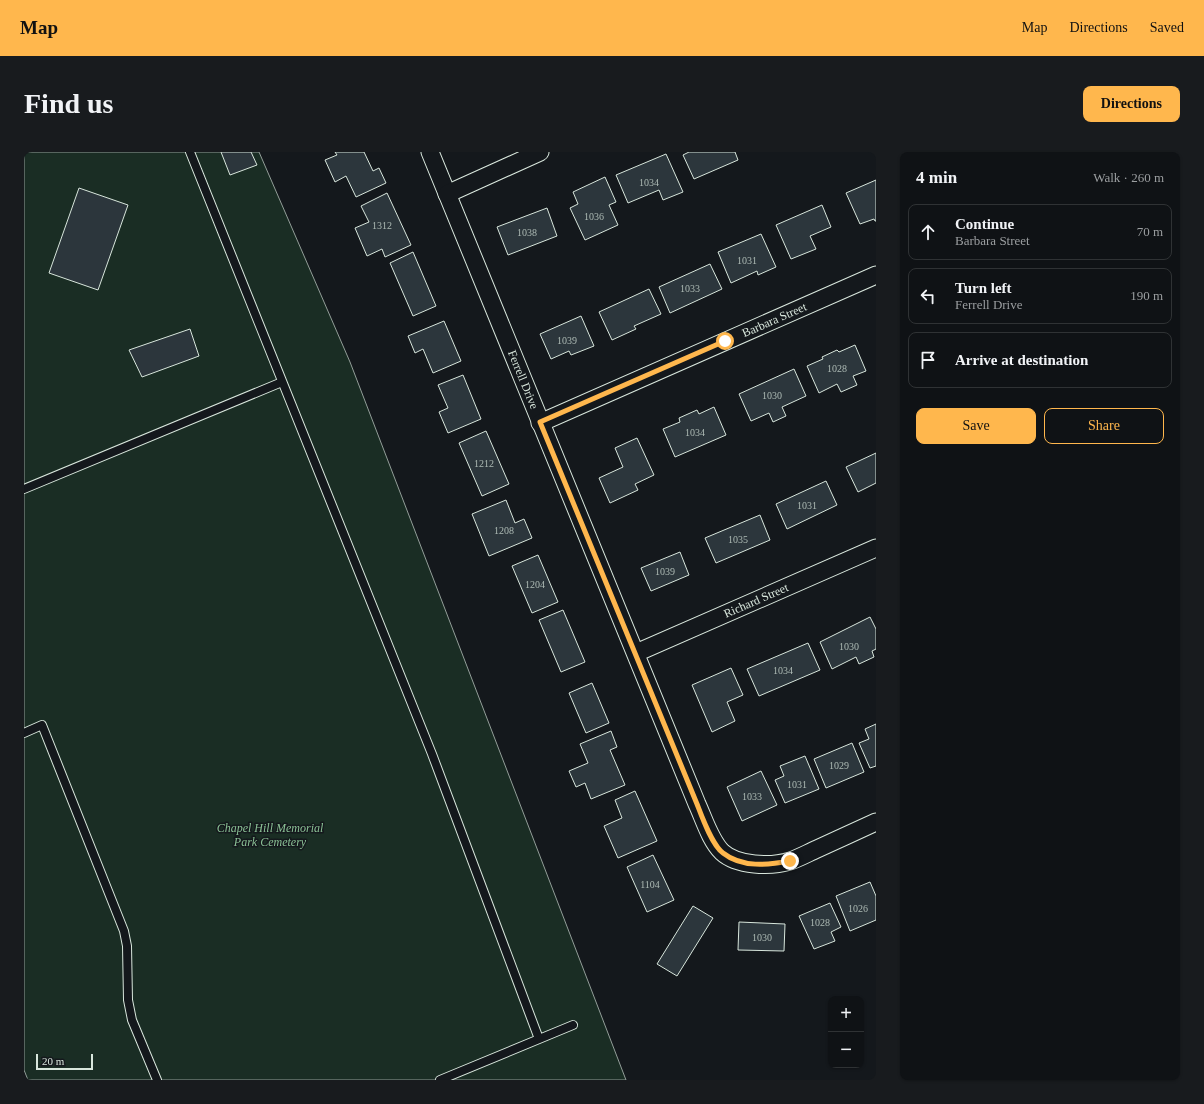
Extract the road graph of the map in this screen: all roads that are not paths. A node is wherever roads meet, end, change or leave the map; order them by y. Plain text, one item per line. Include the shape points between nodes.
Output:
1 (190, 152) edge
2 (430, 152) edge
3 (540, 152) edge
4 (447, 194) junction
5 (876, 275) edge
6 (282, 382) junction
7 (540, 422) junction
8 (24, 489) edge
9 (876, 548) edge
10 (636, 653) junction
11 (24, 733) edge
12 (876, 822) edge
13 (573, 1025) dead end
14 (539, 1039) junction
15 (157, 1080) edge
16 (440, 1080) edge

1 - 6 lane
2 - 4 street, Ferrell Drive
3 - 4 street
4 - 7 street, Ferrell Drive
5 - 7 street, Barbara Street
6 - 8 lane
6 - 14 lane via 432,754
7 - 10 street, Ferrell Drive
9 - 10 street, Richard Street
10 - 12 street, Ferrell Drive via 708,830 723,853 740,862 752,864 790,861
11 - 15 lane via 42,725 124,931 128,1000 132,1020
13 - 14 lane
14 - 16 lane

